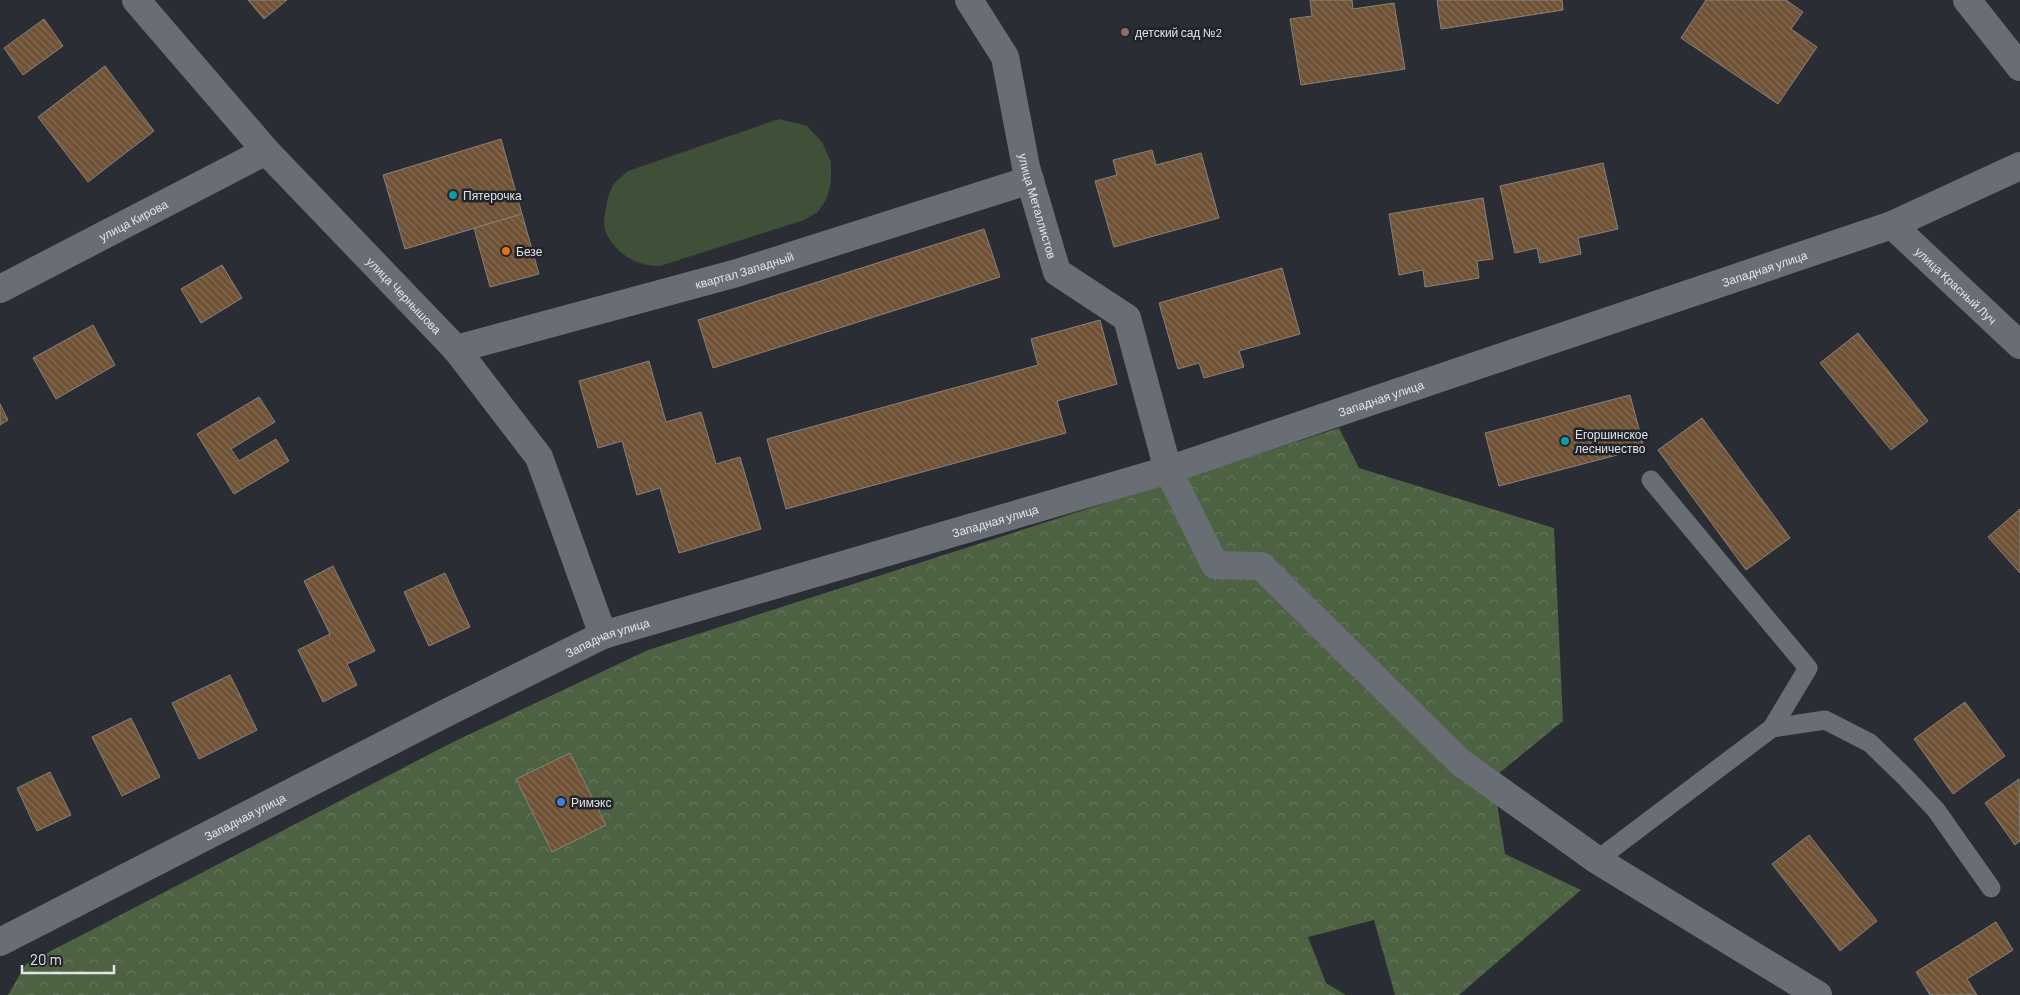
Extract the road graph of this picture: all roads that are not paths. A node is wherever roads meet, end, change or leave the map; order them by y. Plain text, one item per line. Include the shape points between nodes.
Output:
1 (136, 0) edge
2 (969, 0) edge
3 (1967, 0) edge
4 (2020, 67) edge
5 (266, 150) junction
6 (2020, 166) edge
7 (1030, 180) junction
8 (1892, 225) junction
9 (0, 289) edge
10 (2020, 345) edge
11 (456, 350) junction
12 (1168, 470) junction
13 (1651, 480) dead end
14 (603, 635) junction
15 (1772, 728) junction
16 (1597, 860) junction
17 (1991, 888) dead end
18 (0, 942) edge
19 (1818, 995) edge

1 - 5 street, улица Чернышова
2 - 7 street, улица Металлистов via 1005,57
3 - 4 street
5 - 9 street, улица Кирова
5 - 11 street, улица Чернышова
6 - 8 street, Западная улица
7 - 11 street, квартал Западный via 737,273
7 - 12 street, улица Металлистов via 1057,272 1127,318
8 - 10 street, улица Красный Луч
8 - 12 street, Западная улица
11 - 14 street, улица Чернышова via 539,457
12 - 14 street, Западная улица
12 - 16 street, улица Металлистов via 1215,565 1261,566 1460,762
13 - 15 lane via 1808,668
14 - 18 street, Западная улица
15 - 16 lane
15 - 17 lane via 1825,720 1870,743 1936,810
16 - 19 street

